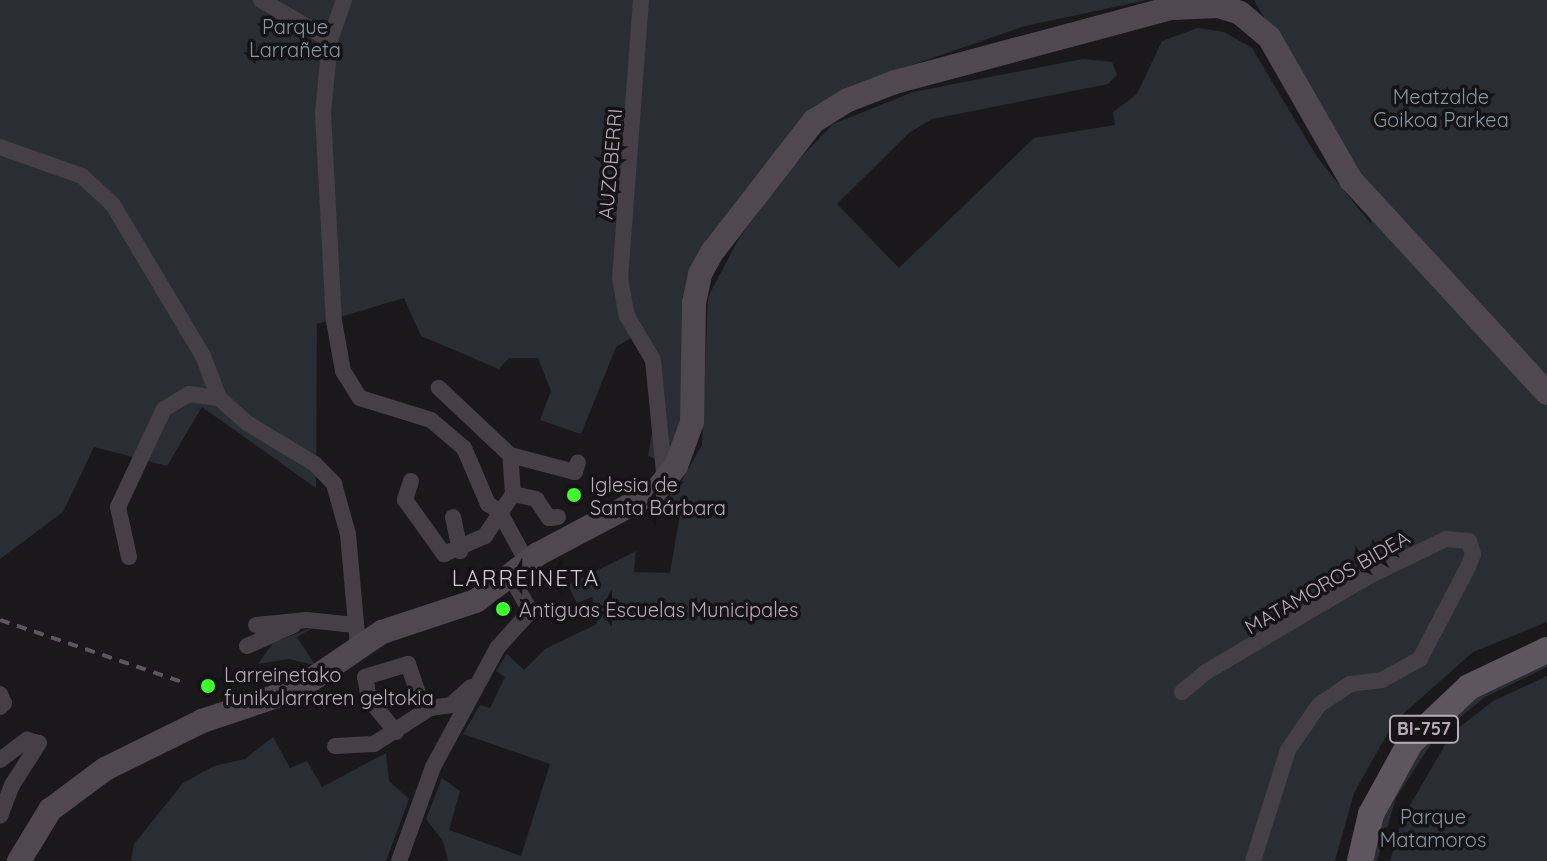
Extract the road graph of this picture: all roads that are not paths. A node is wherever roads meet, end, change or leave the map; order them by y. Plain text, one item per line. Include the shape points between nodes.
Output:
1 (261, 0) edge
2 (344, 0) edge
3 (641, 0) edge
4 (330, 40) junction
5 (0, 147) edge
6 (439, 388) dead end
7 (1547, 393) edge
8 (219, 398) junction
9 (468, 414) junction
10 (510, 455) junction
11 (473, 460) junction
12 (578, 462) dead end
13 (411, 481) dead end
14 (665, 482) junction
15 (513, 494) junction
16 (499, 511) junction
17 (453, 517) dead end
18 (558, 517) dead end
19 (460, 551) junction
20 (129, 557) dead end
21 (519, 570) junction
22 (307, 620) junction
23 (256, 625) dead end
24 (356, 636) junction
25 (247, 646) dead end
26 (1547, 650) edge
27 (478, 687) junction
28 (1182, 692) dead end
29 (0, 694) edge
30 (0, 707) edge
31 (424, 711) junction
32 (396, 732) junction
33 (335, 746) dead end
34 (0, 760) edge
35 (0, 816) edge
36 (19, 861) edge
37 (399, 861) edge
38 (1253, 861) edge
39 (1360, 861) edge

1 - 4 street
2 - 4 street
3 - 14 street, AUZOBERRI via 620,278 631,322 653,360
4 - 11 street via 323,113 343,371 360,398 431,420
5 - 8 street via 82,176 113,205 203,356
6 - 9 street
7 - 14 street via 1351,180 1257,23 1229,9 1199,5 1128,18 867,92 814,121 700,274 694,303 692,422
8 - 20 street via 189,394 164,409 118,507
8 - 24 street via 247,423 315,464 334,484 348,534
9 - 10 street
9 - 11 street via 463,422
10 - 12 street via 575,472
10 - 15 street
11 - 16 street via 488,504
13 - 19 street via 405,500 409,516 438,551
14 - 21 street via 630,509
15 - 16 street
15 - 18 street via 536,499 549,518
16 - 19 street via 485,536
16 - 21 street
17 - 19 street
21 - 24 street via 476,601
21 - 27 street via 526,616 498,647
22 - 23 street
22 - 24 street
22 - 25 street
24 - 36 street via 298,689 159,741 79,785 50,810
26 - 39 main road, BI-757 via 1469,687 1410,743 1371,814
27 - 31 street via 451,705
27 - 37 street via 433,767
28 - 38 street, MATAMOROS BIDEA via 1206,672 1371,575 1446,539 1464,538 1472,547 1460,587 1420,659 1382,680 1350,684 1319,705 1288,750
29 - 30 street
31 - 32 street
31 - 32 street via 408,664 365,677 369,699
32 - 33 street via 362,747
34 - 35 street via 27,740 39,743 12,785

